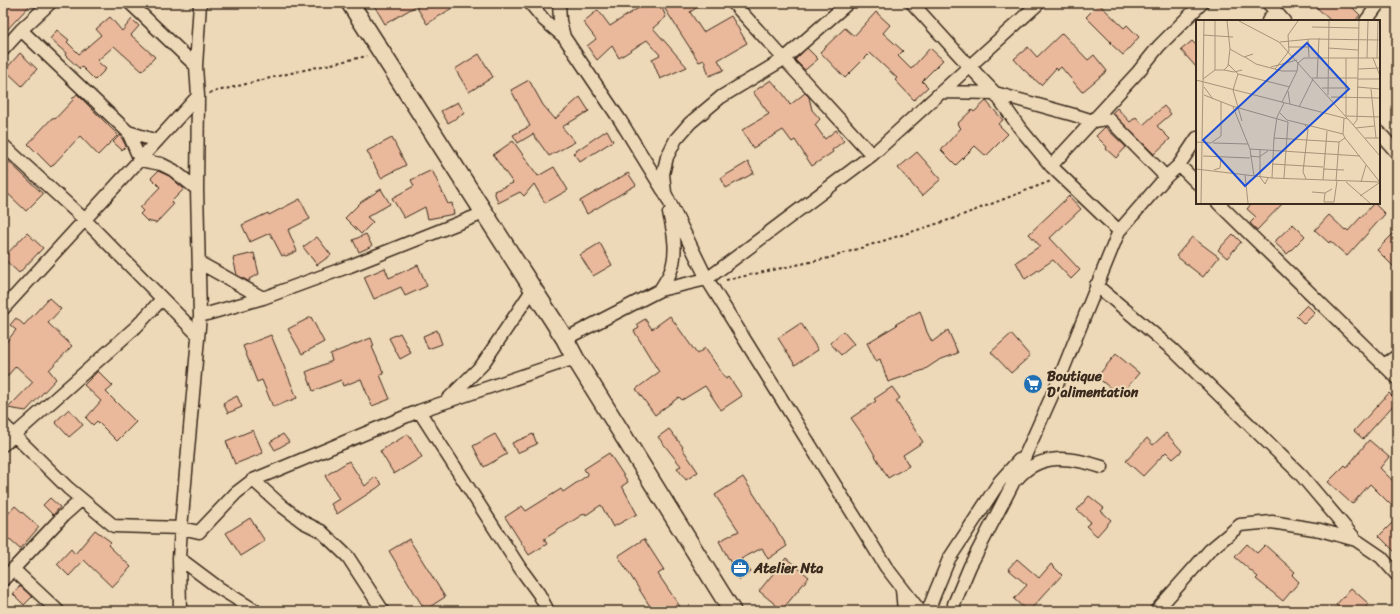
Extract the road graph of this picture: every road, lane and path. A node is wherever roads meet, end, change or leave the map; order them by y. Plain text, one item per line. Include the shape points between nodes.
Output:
1 (50, 3) edge
2 (130, 3) edge
3 (200, 3) edge
4 (350, 3) edge
5 (530, 3) edge
6 (559, 3) edge
7 (733, 3) edge
8 (848, 3) edge
9 (912, 3) edge
10 (1039, 3) edge
11 (1202, 3) edge
12 (1379, 3) edge
13 (1271, 7) edge
14 (1268, 20) edge
15 (1283, 20) edge
16 (1367, 20) edge
17 (21, 30) junction
18 (564, 38) junction
19 (3, 50) edge
20 (382, 53) junction
21 (784, 59) junction
22 (196, 66) junction
23 (969, 66) junction
24 (942, 92) junction
25 (995, 93) junction
26 (198, 96) junction
27 (1093, 122) junction
28 (128, 132) junction
29 (1380, 133) edge
30 (1196, 140) edge
31 (157, 141) junction
32 (3, 145) edge
33 (1397, 153) edge
34 (872, 156) junction
35 (140, 160) junction
36 (1051, 166) junction
37 (1179, 166) junction
38 (1063, 177) junction
39 (1166, 177) junction
40 (1196, 182) edge
41 (197, 189) junction
42 (665, 193) junction
43 (1219, 204) edge
44 (484, 213) junction
45 (84, 220) junction
46 (1119, 231) junction
47 (200, 263) junction
48 (707, 279) junction
49 (1096, 285) junction
50 (533, 289) junction
51 (660, 290) junction
52 (263, 298) junction
53 (162, 299) junction
54 (3, 309) edge
55 (200, 316) junction
56 (198, 335) junction
57 (565, 339) junction
58 (1397, 356) edge
59 (575, 358) junction
60 (1384, 365) junction
61 (1397, 378) edge
62 (444, 403) junction
63 (419, 411) junction
64 (3, 424) edge
65 (14, 435) junction
66 (3, 446) edge
67 (1025, 454) junction
68 (1102, 467) dead end
69 (253, 480) junction
70 (1012, 485) junction
71 (81, 500) junction
72 (181, 528) junction
73 (1356, 540) junction
74 (179, 558) junction
75 (13, 569) junction
76 (1397, 575) edge
77 (3, 580) edge
78 (902, 589) junction
79 (58, 611) edge
80 (180, 611) edge
81 (256, 611) edge
82 (383, 611) edge
83 (548, 611) edge
84 (732, 611) edge
85 (904, 611) edge
86 (920, 611) edge
87 (928, 611) edge
88 (954, 611) edge
89 (1156, 611) edge

1 - 17 street
2 - 22 street
3 - 22 street
4 - 20 main road
5 - 18 street
6 - 18 street
7 - 21 street
8 - 21 street
9 - 23 street
10 - 23 street
11 - 27 street via 1159,46
12 - 16 street
13 - 14 street
13 - 15 street
17 - 19 street
17 - 28 street
18 - 42 street via 620,120
20 - 26 path
20 - 44 main road
21 - 34 street
21 - 42 street via 721,97 685,128 667,157 663,174
22 - 26 street
23 - 24 street
23 - 25 street
24 - 25 street
24 - 34 street
25 - 27 street
25 - 36 street
26 - 31 street
26 - 41 street
27 - 36 street
27 - 39 street via 1110,120
28 - 31 street
28 - 35 street
29 - 33 street
30 - 37 street
31 - 35 street
32 - 45 street
34 - 48 street
35 - 41 street via 161,164 173,170
35 - 45 street
36 - 38 street
37 - 39 street
37 - 40 street
38 - 46 street
38 - 48 path via 952,219 830,258 728,280
39 - 46 street
41 - 47 street
42 - 48 street
42 - 51 street via 674,231 674,254 670,273
43 - 60 street
44 - 50 main road
44 - 52 street
45 - 53 street
45 - 54 street
46 - 49 street
47 - 52 street
47 - 55 street
48 - 51 street
48 - 78 street
49 - 67 street via 1058,382
49 - 73 street via 1173,350 1295,469
50 - 57 main road
50 - 62 street via 482,365
51 - 57 street
52 - 55 street
53 - 56 street
53 - 65 street via 137,326
55 - 56 street
56 - 72 street
57 - 59 main road
58 - 60 street
59 - 62 street
59 - 84 main road
60 - 61 street
62 - 63 street
63 - 69 street
63 - 83 street
64 - 65 street
65 - 66 street
65 - 71 street
67 - 70 street
67 - 87 street via 1000,481 949,559
68 - 70 street via 1069,458 1051,460 1031,466
69 - 72 street via 236,493 199,532
69 - 82 street via 282,506 321,531 348,557
70 - 88 street via 970,566 954,604
71 - 72 street via 114,526
71 - 75 street via 62,516
72 - 74 street
73 - 76 street via 1381,557
73 - 89 street via 1320,530 1272,522 1240,525 1210,550
74 - 80 street
74 - 81 street via 219,588
75 - 77 street
75 - 79 street
78 - 85 street
78 - 86 street

